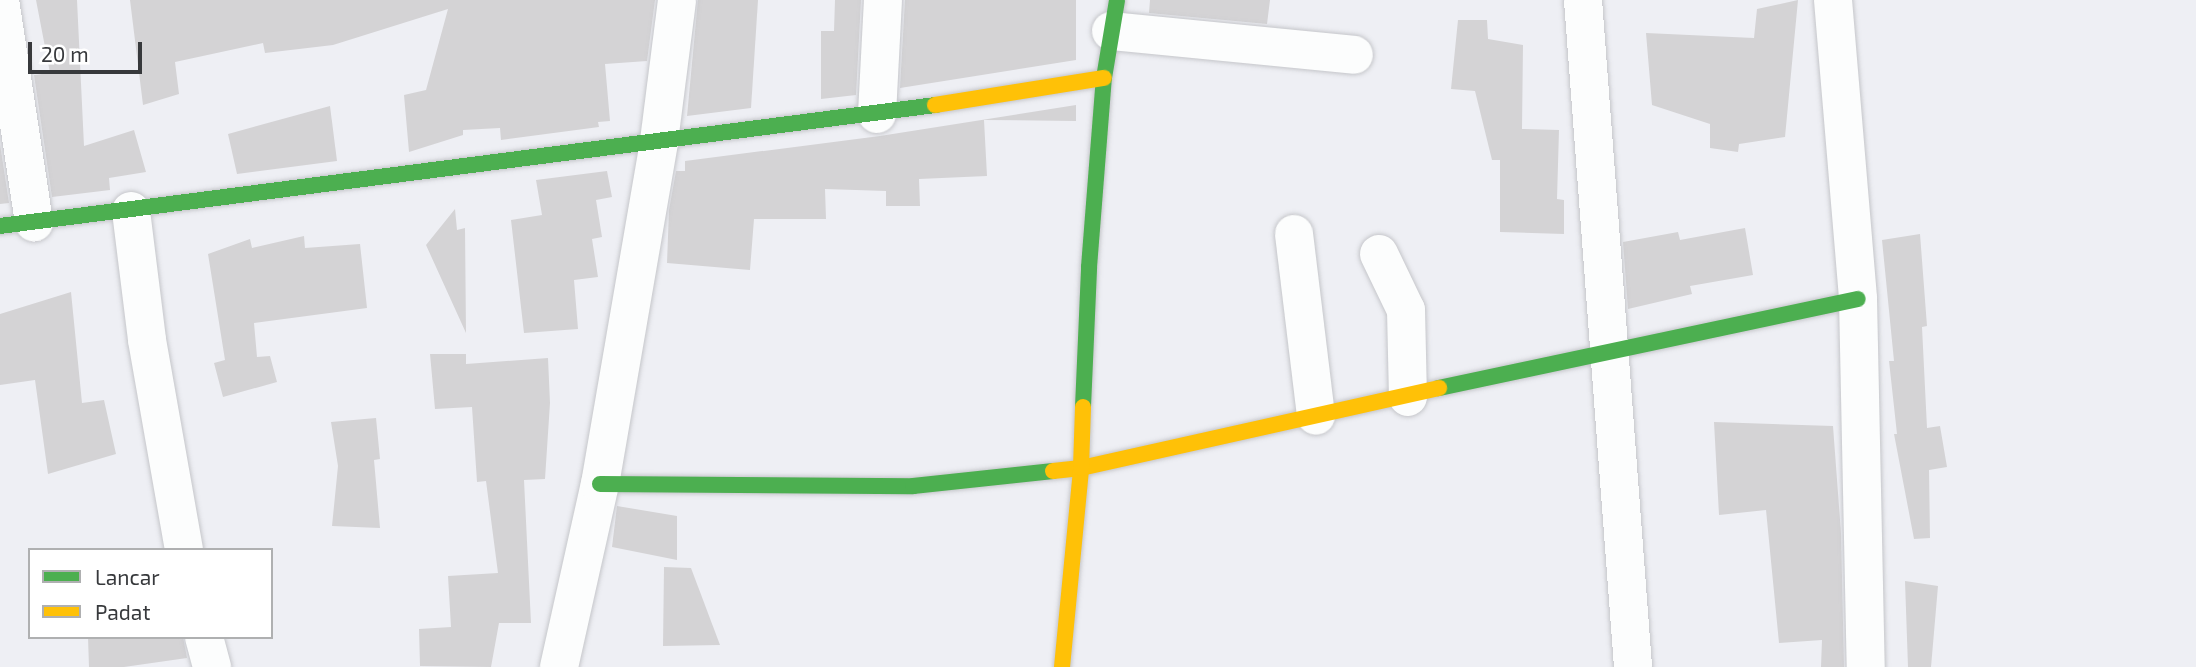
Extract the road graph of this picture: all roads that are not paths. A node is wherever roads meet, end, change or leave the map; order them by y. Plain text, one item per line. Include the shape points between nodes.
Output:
1 (0, 0) edge
2 (677, 0) edge
3 (883, 0) edge
4 (1583, 0) edge
5 (1833, 0) edge
6 (1114, 16) edge
7 (1354, 55) dead end
8 (1104, 78) junction
9 (877, 114) junction
10 (659, 141) junction
11 (131, 211) junction
12 (17, 224) edge
13 (1294, 234) dead end
14 (1379, 254) dead end
15 (1858, 299) junction
16 (1611, 349) junction
17 (1408, 397) junction
18 (1316, 416) junction
19 (1081, 468) junction
20 (600, 484) junction
21 (184, 548) edge
22 (205, 639) edge
23 (212, 667) edge
24 (559, 667) edge
25 (1062, 667) edge
26 (1633, 667) edge
27 (1866, 667) edge

1 - 12 street
2 - 10 street
3 - 9 street
4 - 16 street
5 - 15 street
6 - 7 street
6 - 8 street
8 - 9 street
8 - 19 street via 1089,267
9 - 10 street
10 - 11 street
10 - 20 street
11 - 12 street
11 - 21 street via 147,340
13 - 18 street
14 - 17 street via 1406,310
15 - 16 street
15 - 27 street
16 - 17 street
16 - 26 street
17 - 18 street
18 - 19 street
19 - 20 street via 913,486
19 - 25 street
20 - 24 street
22 - 23 street

